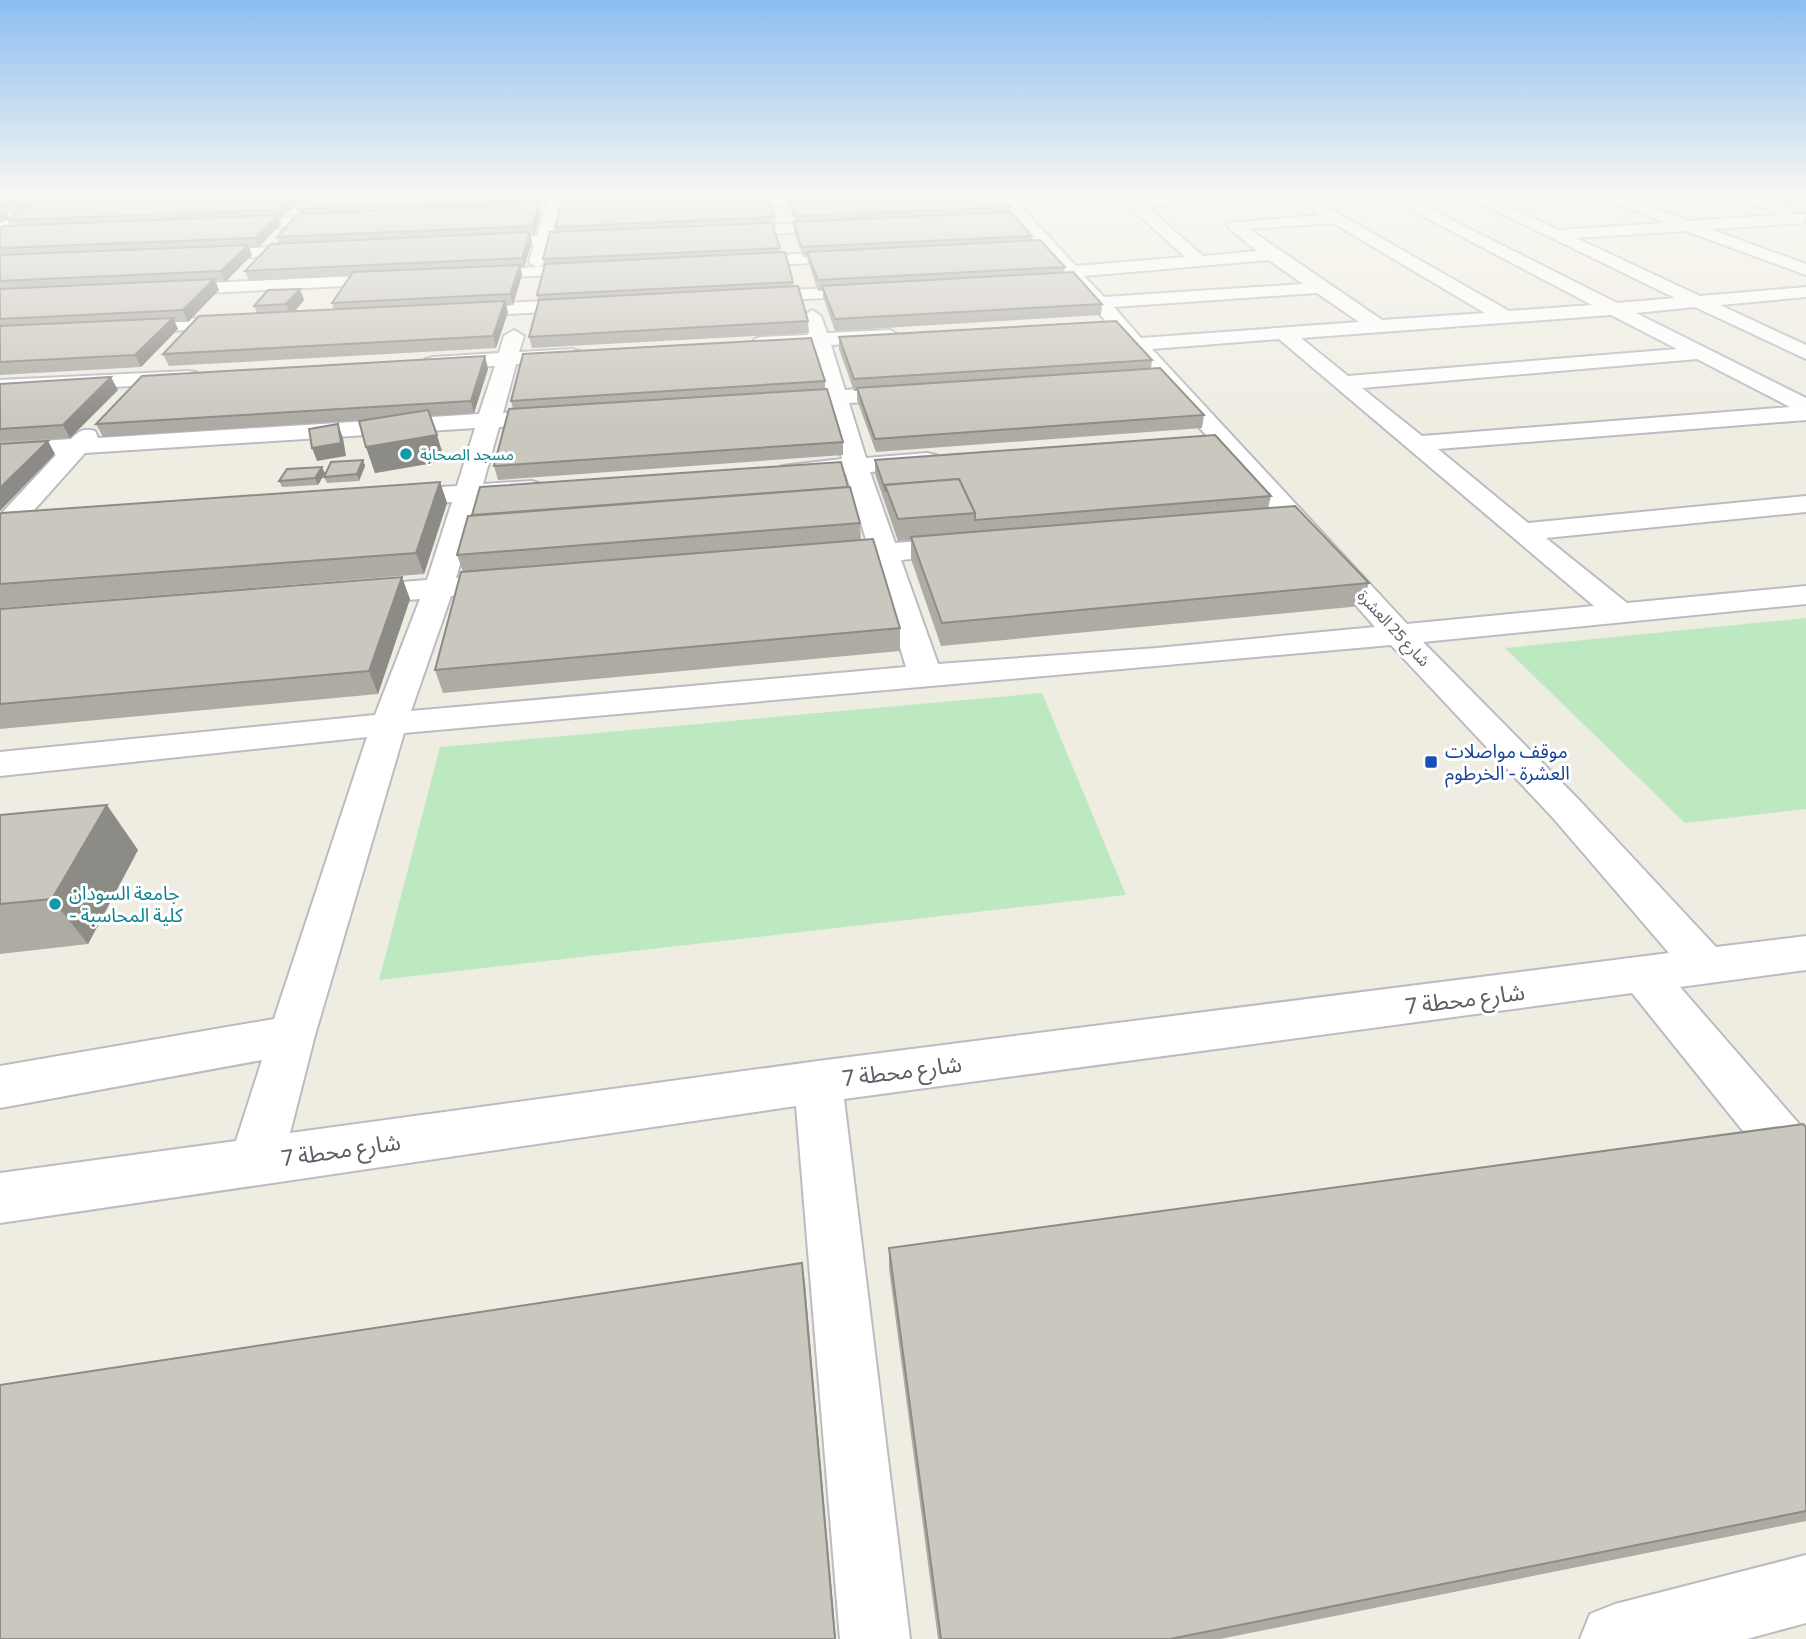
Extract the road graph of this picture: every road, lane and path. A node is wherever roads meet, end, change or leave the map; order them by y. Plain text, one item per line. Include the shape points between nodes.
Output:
1 (248, 269) edge
2 (587, 269) edge
3 (797, 269) edge
4 (1057, 269) edge
5 (1133, 269) edge
6 (1292, 269) edge
7 (1424, 269) edge
8 (1538, 269) edge
9 (1625, 269) edge
10 (534, 272) junction
11 (455, 276) edge
12 (416, 278) edge
13 (1066, 278) junction
14 (337, 282) junction
15 (232, 287) junction
16 (1319, 288) junction
17 (895, 290) edge
18 (151, 291) edge
19 (1806, 292) edge
20 (805, 294) junction
21 (723, 298) edge
22 (323, 300) dead end
23 (1697, 303) junction
24 (602, 304) edge
25 (522, 309) junction
26 (1616, 309) junction
27 (444, 312) edge
28 (1504, 316) junction
29 (258, 321) edge
30 (1109, 323) junction
31 (195, 324) junction
32 (1378, 326) junction
33 (103, 329) edge
34 (1283, 333) junction
35 (911, 334) edge
36 (818, 340) junction
37 (741, 344) edge
38 (1701, 353) junction
39 (1806, 353) edge
40 (586, 354) edge
41 (508, 359) junction
42 (410, 365) edge
43 (205, 376) edge
44 (140, 380) junction
45 (1345, 383) junction
46 (0, 387) edge
47 (937, 390) edge
48 (834, 397) junction
49 (122, 399) edge
50 (752, 402) edge
51 (1806, 407) edge
52 (1806, 412) edge
53 (579, 414) edge
54 (104, 418) edge
55 (488, 420) junction
56 (1415, 444) junction
57 (77, 447) junction
58 (0, 451) edge
59 (951, 458) edge
60 (856, 466) junction
61 (764, 473) edge
62 (549, 488) edge
63 (468, 493) junction
64 (375, 499) edge
65 (1806, 504) edge
66 (34, 523) edge
67 (2, 527) edge
68 (1523, 532) junction
69 (992, 544) edge
70 (883, 554) junction
71 (791, 561) edge
72 (535, 581) edge
73 (439, 589) junction
74 (1806, 595) edge
75 (329, 597) edge
76 (1621, 614) junction
77 (1400, 636) junction
78 (925, 675) junction
79 (389, 724) junction
80 (0, 764) edge
81 (1806, 953) edge
82 (1707, 968) junction
83 (1644, 976) junction
84 (292, 1035) junction
85 (818, 1082) junction
86 (0, 1087) edge
87 (254, 1163) junction
88 (1806, 1170) edge
89 (0, 1198) edge
90 (1806, 1589) edge
91 (875, 1639) edge
92 (1615, 1639) edge

1 - 15 street
2 - 10 street
3 - 20 street
4 - 13 street, شارع 25 العشرة
5 - 13 street
6 - 16 street
7 - 28 street
8 - 26 street
9 - 23 street
10 - 11 street
10 - 25 street
12 - 14 street
13 - 30 street, شارع 25 العشرة
14 - 15 street
14 - 22 street
15 - 18 street
15 - 31 street
16 - 30 street
16 - 32 street
17 - 20 street
19 - 23 street
20 - 21 street
20 - 36 street
23 - 26 street
23 - 39 street
24 - 25 street
25 - 27 street
25 - 41 street
26 - 28 street
26 - 38 street
28 - 32 street
29 - 31 street
30 - 34 street
30 - 77 street, شارع 25 العشرة via 1278,518
31 - 33 street
31 - 44 street
32 - 34 street
34 - 45 street
35 - 36 street
36 - 37 street
36 - 48 street
38 - 45 street
38 - 51 street
40 - 41 street
41 - 42 street
41 - 55 street
43 - 44 street
44 - 46 street
44 - 49 street
45 - 56 street
47 - 48 street
48 - 50 street
48 - 60 street
52 - 56 street
53 - 55 street
54 - 57 street
55 - 57 street
55 - 63 street
56 - 68 street
57 - 58 street
57 - 67 street
59 - 60 street
60 - 61 street
60 - 70 street
62 - 63 street
63 - 64 street
63 - 73 street
65 - 68 street
66 - 67 street
68 - 76 street
69 - 70 street
70 - 71 street
70 - 78 street
72 - 73 street
73 - 75 street
73 - 79 street
74 - 76 street
76 - 77 street
77 - 78 street
77 - 82 street, شارع 25 العشرة via 1567,810
78 - 79 street
79 - 80 street
79 - 84 street
81 - 82 street, شارع محطة 7
82 - 83 street, شارع محطة 7
83 - 85 street, شارع محطة 7
83 - 88 street
84 - 86 street
84 - 87 street
85 - 87 street, شارع محطة 7
85 - 91 street
87 - 89 street, شارع محطة 7
90 - 92 street

